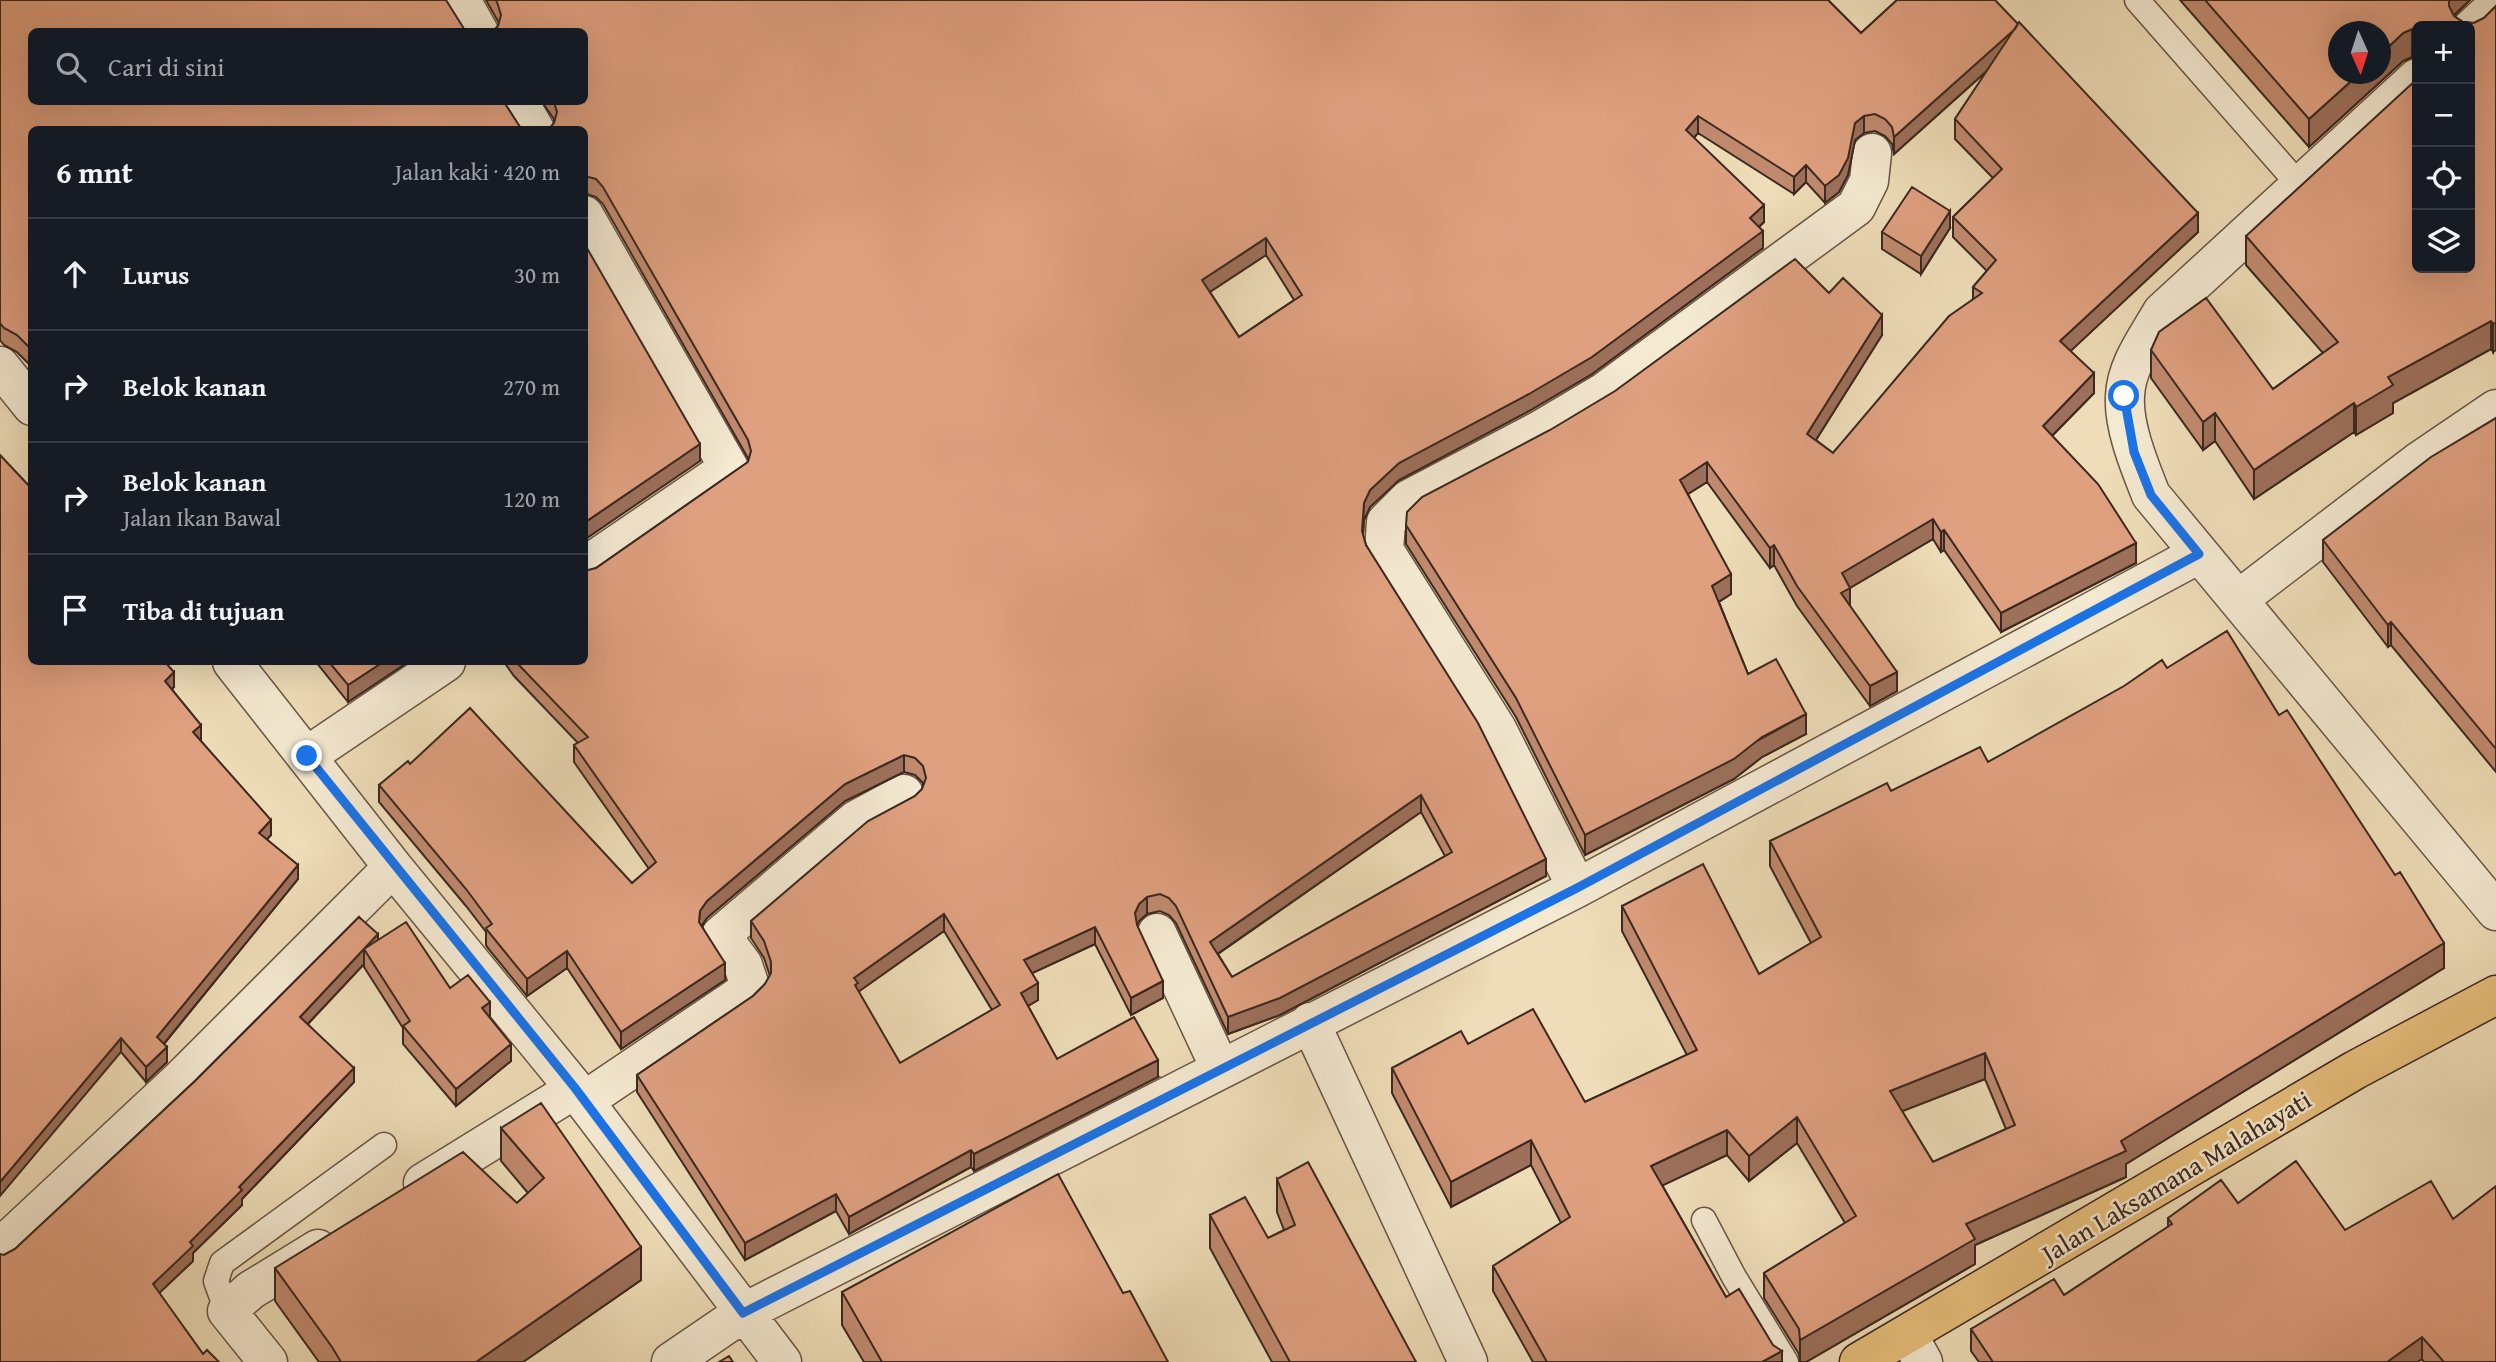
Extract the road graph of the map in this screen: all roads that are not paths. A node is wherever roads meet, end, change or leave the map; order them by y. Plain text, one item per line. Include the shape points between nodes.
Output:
1 (461, 0) edge
2 (2137, 0) edge
3 (2496, 6) edge
4 (2475, 25) edge
5 (477, 28) edge
6 (2412, 83) edge
7 (521, 105) edge
8 (533, 126) edge
9 (1872, 153) dead end
10 (2300, 186) junction
11 (588, 222) edge
12 (0, 366) edge
13 (28, 401) edge
14 (2496, 409) edge
15 (2199, 554) junction
16 (588, 564) edge
17 (2239, 599) junction
18 (234, 665) edge
19 (442, 665) edge
20 (307, 756) junction
21 (904, 794) dead end
22 (393, 867) junction
23 (1577, 888) junction
24 (2496, 911) edge
25 (1157, 933) dead end
26 (2496, 995) edge
27 (1310, 1022) junction
28 (1220, 1068) junction
29 (580, 1095) junction
30 (384, 1146) dead end
31 (390, 1204) edge
32 (1704, 1220) dead end
33 (343, 1233) edge
34 (0, 1248) edge
35 (227, 1311) junction
36 (743, 1313) junction
37 (1915, 1348) edge
38 (268, 1362) edge
39 (671, 1362) edge
40 (782, 1362) edge
41 (1468, 1362) edge
42 (1786, 1362) edge
43 (1859, 1362) edge

1 - 5 street
2 - 10 lane
3 - 4 street
6 - 10 street
7 - 8 street
9 - 23 street via 1869,181 1856,207 1604,392 1409,499 1386,522 1384,550 1497,729
10 - 15 street via 2162,312 2134,360 2124,396 2134,452 2151,495
11 - 16 street via 729,468
12 - 13 street
14 - 17 street via 2418,462
15 - 17 street
15 - 23 street
17 - 24 street
18 - 20 street
19 - 20 street
20 - 22 street
21 - 29 street via 856,820 721,935 743,965 750,986 741,995
22 - 29 street
22 - 34 street via 180,1080
23 - 27 street
25 - 28 street
26 - 37 highway, Jalan Laksamana Malahayati via 2356,1070
27 - 28 street
27 - 41 street
28 - 36 street
29 - 31 street
29 - 36 street
30 - 35 lane via 222,1263 216,1281
32 - 42 lane
33 - 35 street via 251,1290
35 - 38 street
36 - 39 street
36 - 40 street
37 - 43 highway, Jalan Laksamana Malahayati

